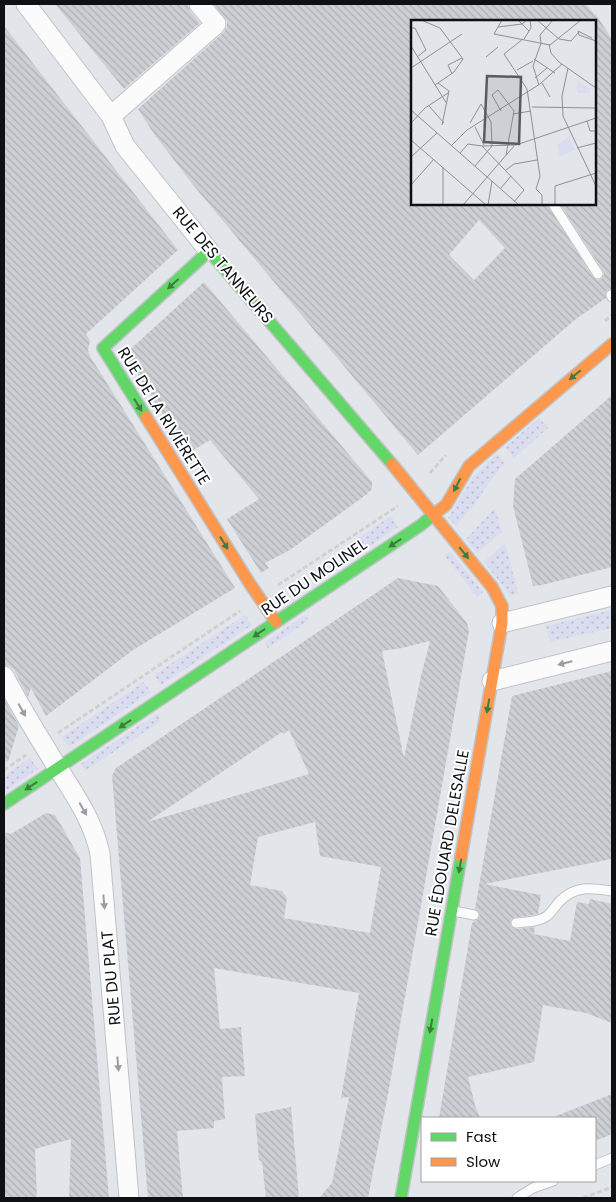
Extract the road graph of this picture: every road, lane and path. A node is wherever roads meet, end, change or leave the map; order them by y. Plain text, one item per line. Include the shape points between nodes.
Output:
1 (26, 4) edge
2 (199, 4) edge
3 (111, 116) junction
4 (553, 205) edge
5 (209, 251) junction
6 (598, 274) dead end
7 (612, 344) edge
8 (415, 491) junction
9 (434, 515) junction
10 (612, 596) edge
11 (260, 598) junction
12 (276, 622) junction
13 (502, 623) junction
14 (612, 652) edge
15 (4, 676) edge
16 (492, 681) junction
17 (42, 743) junction
18 (58, 768) junction
19 (4, 770) edge
20 (4, 804) edge
21 (612, 891) edge
22 (452, 910) junction
23 (474, 915) dead end
24 (516, 923) dead end
25 (612, 1158) edge
26 (596, 1165) edge
27 (550, 1182) edge
28 (612, 1187) edge
29 (129, 1198) edge
30 (401, 1198) edge
31 (517, 1198) edge
32 (583, 1198) edge

1 - 3 street, RUE DES TANNEURS
2 - 3 street via 216,24
3 - 5 street, RUE DES TANNEURS via 125,146
4 - 6 lane
5 - 8 street, RUE DES TANNEURS
5 -> 11 street, RUE DE LA RIVIÈRETTE via 100,350
7 -> 9 street, RUE DU MOLINEL via 469,466 450,499
8 - 9 street, RUE DES TANNEURS
8 - 11 path via 398,506
9 -> 12 street, RUE DU MOLINEL
9 -> 13 street, RUE ÉDOUARD DELESALLE via 496,593 502,606
10 - 13 street
11 - 12 street, RUE DE LA RIVIÈRETTE
11 - 17 path
12 -> 18 street, RUE DU MOLINEL
13 - 16 street, RUE ÉDOUARD DELESALLE
14 -> 16 street
15 -> 17 street, RUE DU PLAT
16 -> 22 street, RUE ÉDOUARD DELESALLE
17 - 18 street, RUE DU PLAT
17 - 19 path
18 -> 20 street, RUE DU MOLINEL
18 -> 29 street, RUE DU PLAT via 90,822 100,854
21 - 24 lane via 589,887 574,890 547,916
22 - 23 lane
22 -> 30 street, RUE ÉDOUARD DELESALLE
25 - 26 lane
27 - 31 lane
28 - 32 path

